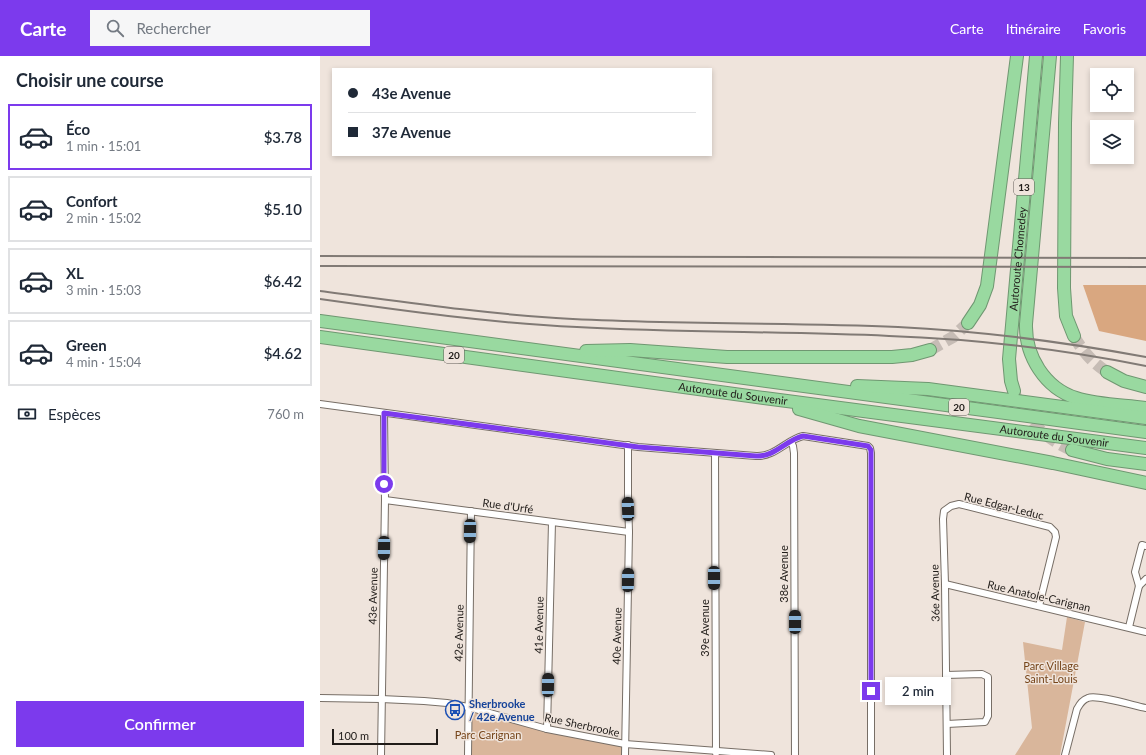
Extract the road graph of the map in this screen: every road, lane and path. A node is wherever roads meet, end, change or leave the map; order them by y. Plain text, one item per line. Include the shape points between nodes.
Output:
1 (1017, 56) edge
2 (1036, 56) edge
3 (1050, 56) edge
4 (1067, 56) edge
5 (320, 321) edge
6 (968, 323) tunnel mouth
7 (1074, 336) tunnel mouth
8 (320, 337) edge
9 (930, 350) tunnel mouth
10 (543, 351) junction
11 (1107, 372) tunnel mouth
12 (772, 382) junction
13 (1146, 387) edge
14 (1014, 391) tunnel mouth
15 (764, 398) junction
16 (320, 404) edge
17 (1146, 408) edge
18 (384, 413) junction
19 (1146, 418) edge
20 (1146, 432) edge
21 (791, 442) junction
22 (628, 445) junction
23 (1146, 448) edge
24 (1072, 450) tunnel mouth
25 (715, 453) junction
26 (1146, 464) edge
27 (1146, 483) edge
28 (385, 500) junction
29 (470, 511) junction
30 (944, 511) joint
31 (552, 522) junction
32 (629, 532) junction
33 (1146, 546) edge
34 (1146, 579) edge
35 (945, 584) junction
36 (1139, 586) junction
37 (1039, 606) junction
38 (1130, 627) junction
39 (1146, 632) edge
40 (946, 675) junction
41 (320, 698) edge
42 (381, 699) junction
43 (468, 707) junction
44 (1146, 708) edge
45 (947, 724) junction
46 (547, 729) junction
47 (625, 744) junction
48 (716, 753) edge
49 (381, 755) edge
50 (468, 755) edge
51 (625, 755) edge
52 (771, 755) edge
53 (795, 755) edge
54 (871, 755) edge
55 (947, 755) edge
56 (1065, 755) edge

1 - 6 highway via 988,281 980,305
2 - 14 highway, Autoroute Chomedey / 13 via 1009,367
3 - 17 highway, Autoroute Chomedey / 13 via 1026,329 1028,346 1036,365 1052,384 1066,394 1082,399
4 - 7 highway via 1064,288 1066,316
5 - 10 highway, Autoroute du Souvenir / 20
8 - 15 highway, Autoroute du Souvenir / 20
9 - 10 highway via 892,357 727,357 630,350
10 - 12 highway, Autoroute du Souvenir / 20
11 - 13 highway via 1124,381
12 - 19 highway via 928,389
12 - 20 highway, Autoroute du Souvenir / 20
15 - 23 highway, Autoroute du Souvenir / 20
15 - 27 highway via 859,426
16 - 18 street
18 - 22 street
18 - 28 street, 43e Avenue
21 - 25 street via 765,456
21 - 53 street, 38e Avenue via 794,453
21 - 54 street via 798,437 808,436 865,445 871,450
22 - 25 street
22 - 32 street, 40e Avenue
24 - 26 highway via 1107,459
25 - 48 street, 39e Avenue
28 - 29 street, Rue d'Urfé
28 - 42 street, 43e Avenue
29 - 31 street, Rue d'Urfé
29 - 43 street, 42e Avenue
30 - 35 street, 36e Avenue
30 - 37 street, Rue Edgar-Leduc via 959,504 1050,528 1055,532 1056,537
31 - 32 street, Rue d'Urfé
31 - 46 street, 41e Avenue
32 - 47 street, 40e Avenue
33 - 36 street via 1142,545 1136,572
34 - 36 street
35 - 37 street, Rue Anatole-Carignan
35 - 40 street, 36e Avenue
36 - 38 street
37 - 38 street, Rue Anatole-Carignan
38 - 39 street, Rue Anatole-Carignan
40 - 45 street, 36e Avenue
40 - 45 street via 982,674 988,677 988,716 985,722
41 - 42 street, Rue Sherbrooke
42 - 43 street, Rue Sherbrooke
42 - 49 street, 43e Avenue
43 - 46 street, Rue Sherbrooke
43 - 50 street, 42e Avenue
44 - 56 street via 1089,697 1081,702 1077,709
45 - 55 street, 36e Avenue
46 - 47 street, Rue Sherbrooke
47 - 48 street, Rue Sherbrooke
47 - 51 street, 40e Avenue
48 - 52 street, Rue Sherbrooke

